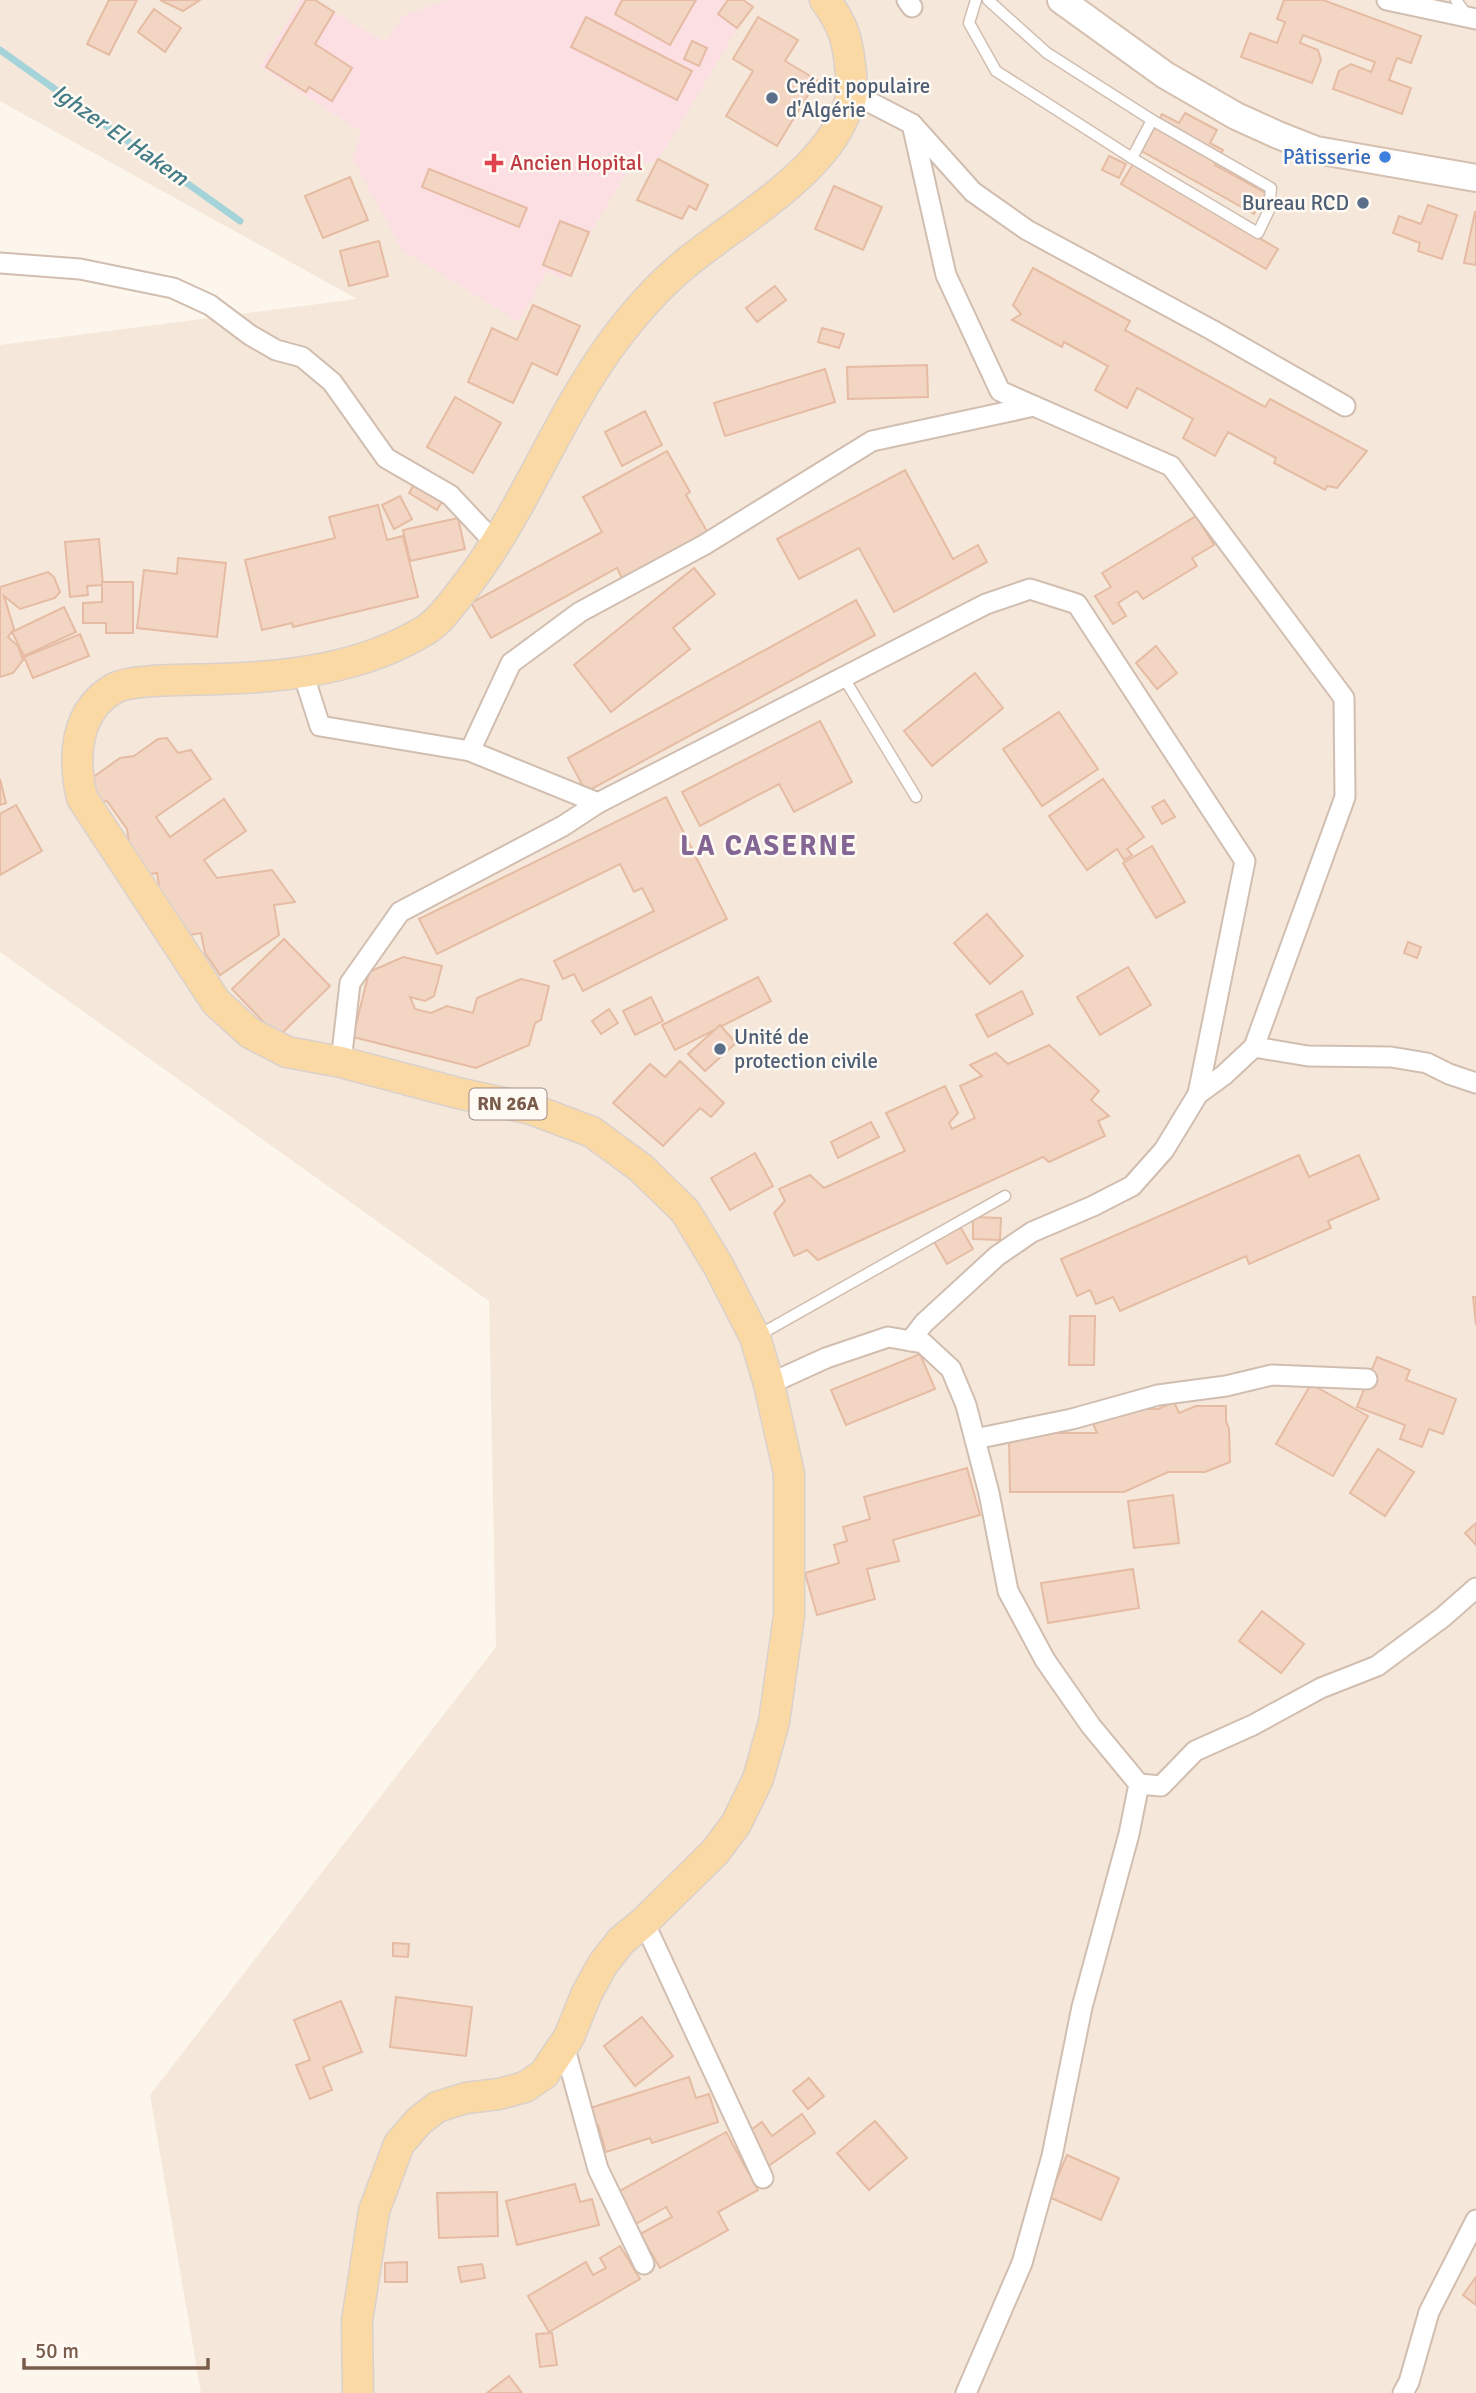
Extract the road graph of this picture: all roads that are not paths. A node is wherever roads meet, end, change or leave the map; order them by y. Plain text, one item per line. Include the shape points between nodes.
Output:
1 (825, 0) edge
2 (976, 0) edge
3 (988, 0) edge
4 (1387, 0) edge
5 (1456, 0) edge
6 (1066, 2) edge
7 (1410, 3) edge
8 (1472, 18) edge
9 (852, 93) junction
10 (1152, 120) junction
11 (912, 124) junction
12 (1132, 158) junction
13 (1476, 178) edge
14 (0, 263) edge
15 (1034, 406) junction
16 (1345, 406) dead end
17 (497, 545) junction
18 (303, 673) junction
19 (844, 678) junction
20 (470, 751) junction
21 (916, 797) dead end
22 (598, 803) junction
23 (1254, 1047) junction
24 (341, 1062) junction
25 (1476, 1083) edge
26 (1198, 1094) junction
27 (1006, 1196) dead end
28 (755, 1337) junction
29 (910, 1341) junction
30 (1367, 1379) dead end
31 (769, 1384) junction
32 (975, 1439) junction
33 (1476, 1588) edge
34 (1139, 1784) junction
35 (644, 1922) junction
36 (564, 2045) junction
37 (763, 2178) dead end
38 (1476, 2220) edge
39 (644, 2264) dead end
40 (358, 2393) edge
41 (966, 2393) edge
42 (1403, 2393) edge

1 - 9 main road, RN 26A via 848,39
2 - 12 lane via 969,23 996,71
3 - 10 lane via 1047,53
4 - 7 street
5 - 8 lane
6 - 13 street via 1165,75 1278,135 1316,150
7 - 8 street
9 - 11 street
9 - 17 main road, RN 26A via 833,138 797,177 692,258 646,301 610,346
10 - 12 lane
10 - 12 lane via 1271,188 1269,210 1258,233
11 - 15 street via 946,275 1000,391
11 - 16 street via 973,192 1027,230
14 - 17 street via 80,269 173,288 209,305 276,350 302,357 332,382 386,458 450,495
15 - 20 street via 872,441 705,545 580,612 511,663
15 - 23 street via 1171,466 1344,698 1345,797
17 - 18 main road, RN 26A via 427,629 374,655
18 - 20 street via 320,726
18 - 24 main road, RN 26A via 116,687 95,706 79,733 76,773 82,799 216,1002 250,1033 286,1052
19 - 21 lane
19 - 22 street
19 - 26 street via 986,604 1030,589 1077,604 1245,861
20 - 22 street
22 - 24 street via 400,912 349,983
23 - 25 street via 1308,1056 1391,1057 1427,1063
23 - 26 street
24 - 28 main road, RN 26A via 531,1109 592,1132 641,1168 685,1211
26 - 29 street via 1164,1150 1132,1186 1032,1232 997,1256
27 - 28 lane
28 - 31 main road, RN 26A
29 - 31 street via 888,1338
29 - 32 street via 923,1343 951,1369
30 - 32 street via 1272,1375 1158,1395
31 - 35 main road, RN 26A via 789,1473 789,1616 774,1722 758,1779 736,1824 715,1852
32 - 34 street via 1008,1591 1045,1660
33 - 34 street via 1377,1666 1321,1688 1195,1751 1161,1786
34 - 41 street via 1083,2007 1052,2156 1022,2263
35 - 36 main road, RN 26A via 603,1964
35 - 37 street
36 - 39 street via 598,2169
36 - 40 main road, RN 26A via 544,2074 525,2087 437,2107 399,2144 374,2211 357,2321
38 - 42 street via 1429,2312

